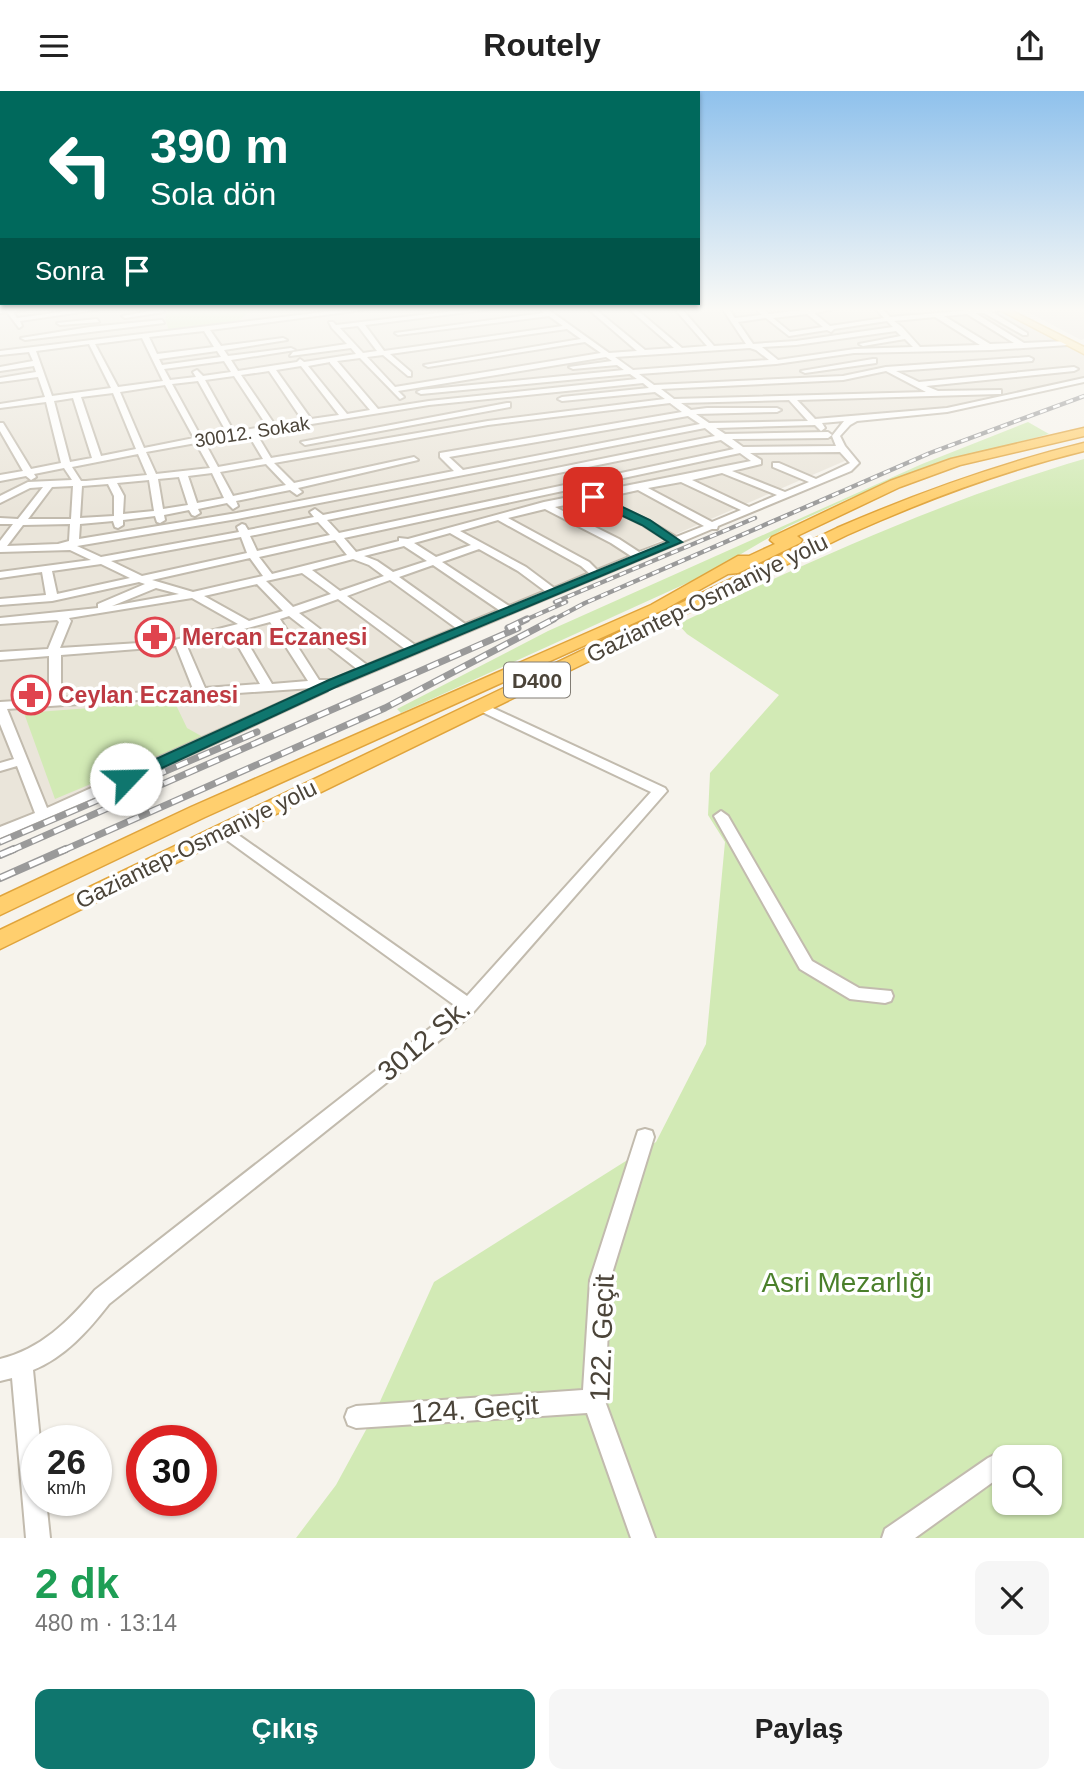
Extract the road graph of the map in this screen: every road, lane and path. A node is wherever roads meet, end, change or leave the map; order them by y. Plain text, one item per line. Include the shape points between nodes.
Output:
1 (31, 376) edge
2 (42, 376) edge
3 (107, 376) edge
4 (163, 376) edge
5 (199, 376) edge
6 (226, 376) edge
7 (237, 376) edge
8 (276, 376) edge
9 (313, 376) edge
10 (345, 376) edge
11 (381, 376) edge
12 (440, 376) edge
13 (472, 376) edge
14 (513, 376) edge
15 (586, 376) edge
16 (635, 376) edge
17 (678, 376) edge
18 (723, 376) edge
19 (855, 376) edge
20 (900, 376) edge
21 (927, 376) edge
22 (998, 376) edge
23 (202, 379) junction
24 (444, 379) junction
25 (0, 380) edge
26 (1084, 380) edge
27 (518, 381) junction
28 (643, 381) junction
29 (731, 383) junction
30 (915, 383) junction
31 (167, 384) junction
32 (692, 384) junction
33 (653, 389) junction
34 (116, 391) junction
35 (869, 391) dead end
36 (397, 392) junction
37 (528, 393) junction
38 (1024, 393) junction
39 (614, 394) junction
40 (936, 394) junction
41 (905, 395) junction
42 (77, 397) junction
43 (585, 397) junction
44 (832, 398) junction
45 (792, 399) junction
46 (558, 400) junction
47 (50, 401) junction
48 (670, 401) junction
49 (0, 406) edge
50 (500, 406) junction
51 (408, 407) junction
52 (626, 407) junction
53 (594, 410) junction
54 (777, 410) dead end
55 (921, 411) junction
56 (376, 412) junction
57 (536, 413) junction
58 (565, 413) junction
59 (688, 413) junction
60 (345, 417) junction
61 (857, 418) junction
62 (508, 420) junction
63 (418, 421) junction
64 (309, 423) junction
65 (488, 423) junction
66 (815, 423) junction
67 (0, 425) edge
68 (294, 426) junction
69 (612, 426) junction
70 (705, 426) junction
71 (273, 429) junction
72 (582, 430) junction
73 (251, 432) junction
74 (1084, 432) edge
75 (431, 433) junction
76 (232, 435) junction
77 (554, 435) junction
78 (828, 435) junction
79 (721, 437) junction
80 (398, 439) junction
81 (525, 439) junction
82 (197, 440) junction
83 (628, 440) junction
84 (1084, 440) edge
85 (305, 442) junction
86 (505, 443) junction
87 (14, 445) junction
88 (598, 446) junction
89 (1084, 447) edge
90 (0, 448) edge
91 (476, 448) junction
92 (842, 448) junction
93 (142, 450) junction
94 (741, 450) junction
95 (571, 451) junction
96 (314, 454) junction
97 (541, 456) junction
98 (1084, 456) edge
99 (97, 458) junction
100 (414, 460) junction
101 (612, 460) junction
102 (268, 461) junction
103 (515, 461) junction
104 (340, 462) junction
105 (381, 462) junction
106 (66, 464) junction
107 (583, 465) junction
108 (776, 465) dead end
109 (488, 467) junction
110 (556, 469) junction
111 (216, 470) junction
112 (724, 470) junction
113 (28, 472) junction
114 (456, 472) junction
115 (630, 473) junction
116 (183, 475) junction
117 (525, 475) junction
118 (0, 478) edge
119 (153, 478) junction
120 (425, 478) junction
121 (601, 479) junction
122 (683, 479) junction
123 (111, 481) junction
124 (498, 481) junction
125 (816, 482) junction
126 (78, 484) junction
127 (395, 484) junction
128 (35, 485) junction
129 (49, 485) junction
130 (292, 487) junction
131 (464, 488) junction
132 (640, 488) junction
133 (362, 490) junction
134 (542, 491) junction
135 (434, 494) junction
136 (528, 495) junction
137 (785, 495) junction
138 (593, 497) junction
139 (229, 498) junction
140 (511, 498) junction
141 (0, 500) edge
142 (405, 501) junction
143 (307, 502) junction
144 (476, 506) junction
145 (545, 506) junction
146 (193, 507) junction
147 (371, 507) junction
148 (750, 511) junction
149 (446, 512) junction
150 (158, 513) junction
151 (237, 516) junction
152 (428, 516) junction
153 (119, 517) junction
154 (321, 518) junction
155 (496, 518) junction
156 (0, 521) edge
157 (75, 521) junction
158 (18, 522) junction
159 (197, 523) junction
160 (387, 525) junction
161 (714, 527) junction
162 (163, 530) junction
163 (452, 530) junction
164 (245, 534) junction
165 (130, 535) junction
166 (116, 537) junction
167 (338, 537) junction
168 (405, 542) junction
169 (677, 542) junction
170 (199, 543) junction
171 (68, 544) junction
172 (481, 545) junction
173 (0, 548) edge
174 (169, 548) junction
175 (134, 554) junction
176 (253, 555) junction
177 (354, 556) junction
178 (638, 556) junction
179 (103, 561) junction
180 (436, 561) junction
181 (211, 563) junction
182 (305, 570) junction
183 (47, 571) junction
184 (595, 573) junction
185 (0, 575) edge
186 (389, 577) junction
187 (140, 578) junction
188 (265, 579) junction
189 (155, 584) junction
190 (726, 589) junction
191 (553, 592) junction
192 (339, 594) junction
193 (195, 596) junction
194 (52, 598) junction
195 (0, 602) edge
196 (659, 606) junction
197 (508, 611) junction
198 (291, 612) junction
199 (83, 614) junction
200 (61, 617) junction
201 (274, 618) junction
202 (0, 621) edge
203 (247, 624) junction
204 (233, 628) junction
205 (464, 629) junction
206 (180, 642) junction
207 (414, 650) junction
208 (53, 653) junction
209 (0, 656) edge
210 (366, 670) junction
211 (334, 683) junction
212 (317, 686) junction
213 (268, 687) junction
214 (200, 691) junction
215 (55, 702) junction
216 (482, 706) junction
217 (0, 707) edge
218 (21, 761) junction
219 (0, 767) edge
220 (43, 815) junction
221 (721, 816) dead end
222 (222, 830) junction
223 (0, 833) edge
224 (0, 907) edge
225 (0, 940) edge
226 (885, 996) dead end
227 (468, 1006) junction
228 (645, 1137) dead end
229 (11, 1368) edge
230 (594, 1401) junction
231 (356, 1417) dead end
232 (992, 1469) edge
233 (38, 1538) edge
234 (643, 1538) edge
235 (894, 1538) edge

1 - 25 street
2 - 47 street
3 - 34 street
4 - 31 street
5 - 23 street
6 - 23 street
7 - 71 street
8 - 64 street
9 - 60 street
10 - 56 street
11 - 36 street
12 - 24 street
13 - 24 street
14 - 27 street
15 - 27 street
16 - 28 street
17 - 32 street
18 - 29 street
19 - 29 street
20 - 30 street
21 - 30 street
22 - 30 street
23 - 31 street
23 - 76 street
24 - 36 street
26 - 38 street
27 - 36 street
27 - 37 street
28 - 33 street
28 - 37 street, 30012. Sokak
29 - 32 street
30 - 35 street
30 - 40 street
31 - 34 street
31 - 82 street
32 - 33 street
33 - 39 street
33 - 48 street
34 - 42 street
34 - 93 street
36 - 51 street
37 - 51 street, 30012. Sokak
38 - 40 street
38 - 55 street
39 - 43 street
39 - 52 street
40 - 41 street
41 - 44 street
41 - 55 street
42 - 47 street
42 - 99 street
43 - 46 street
43 - 53 street
44 - 45 street
44 - 61 street
45 - 48 street
45 - 66 street
46 - 50 street
46 - 58 street
47 - 49 street
47 - 106 street
48 - 52 street
48 - 59 street
50 - 62 street
50 - 63 street
51 - 56 street, 30012. Sokak
51 - 63 street
52 - 53 street
53 - 58 street
53 - 69 street
54 - 59 street
55 - 61 street
56 - 60 street, 30012. Sokak
57 - 58 street
57 - 62 street
57 - 77 street
58 - 72 street
59 - 69 street
59 - 70 street
60 - 64 street, 30012. Sokak
61 - 66 street
61 - 92 street via 836,436
62 - 65 street
62 - 81 street
63 - 75 street
63 - 85 street
64 - 68 street, 30012. Sokak
65 - 75 street
65 - 86 street
66 - 70 street
66 - 78 street
67 - 87 street
68 - 71 street, 30012. Sokak
68 - 85 street
69 - 72 street
69 - 83 street
70 - 79 street
70 - 83 street
71 - 73 street, 30012. Sokak
72 - 77 street
72 - 88 street
73 - 76 street, 30012. Sokak
73 - 102 street
74 - 196 highway via 956,462 895,484 777,540
75 - 80 street
76 - 82 street, 30012. Sokak
77 - 81 street
77 - 95 street
78 - 79 street
78 - 92 street
79 - 94 street
79 - 101 street
80 - 100 street
80 - 104 street
81 - 86 street
81 - 97 street
82 - 93 street, 30012. Sokak
82 - 111 street
83 - 88 street
84 - 196 highway, Gaziantep-Osmaniye yolu / D400 via 995,462 860,511
85 - 96 street
86 - 91 street
86 - 103 street
87 - 90 street
87 - 113 street
88 - 95 street
88 - 101 street
89 - 190 highway, Gaziantep-Osmaniye yolu / D400 via 1006,467 903,506
91 - 109 street
91 - 114 street via 443,455
92 - 94 street
92 - 125 street via 853,466
93 - 99 street, 30012. Sokak
93 - 119 street
94 - 112 street via 758,462
94 - 115 street
95 - 97 street
95 - 107 street
96 - 102 street
96 - 104 street
97 - 103 street
97 - 110 street
98 - 190 highway via 967,489 825,552
99 - 106 street, 30012. Sokak
100 - 105 street
100 - 120 street
101 - 107 street
101 - 115 street
102 - 111 street
102 - 130 street
103 - 109 street
103 - 117 street
104 - 105 street
104 - 130 street
104 - 133 street
105 - 127 street
106 - 113 street, 30012. Sokak
106 - 126 street
107 - 110 street
107 - 121 street
108 - 125 street
109 - 114 street
109 - 124 street
110 - 117 street
111 - 116 street
111 - 139 street
112 - 122 street
112 - 137 street
113 - 118 street, 30012. Sokak
113 - 128 street
114 - 120 street
114 - 131 street
115 - 121 street
116 - 119 street
116 - 146 street
117 - 124 street
117 - 134 street
119 - 123 street
119 - 150 street
120 - 127 street
120 - 135 street
121 - 134 street
122 - 132 street
122 - 148 street
123 - 126 street
123 - 153 street via 119,496
124 - 131 street
124 - 140 street
125 - 137 street
126 - 129 street
126 - 157 street
127 - 133 street
127 - 142 street
128 - 129 street
128 - 141 street
129 - 158 street
130 - 139 street
130 - 143 street
131 - 135 street
131 - 144 street
132 - 138 street
132 - 161 street
133 - 143 street
133 - 147 street
134 - 136 street
135 - 142 street
135 - 149 street
136 - 140 street
136 - 145 street
137 - 148 street
138 - 145 street
138 - 169 street
139 - 146 street
139 - 151 street
140 - 144 street
142 - 147 street
142 - 152 street
143 - 151 street
143 - 154 street
144 - 149 street
144 - 155 street
145 - 155 street
145 - 178 street
146 - 150 street
146 - 159 street
147 - 154 street
147 - 160 street
148 - 161 street
149 - 152 street
150 - 153 street
150 - 162 street
151 - 159 street
151 - 164 street
152 - 160 street
152 - 163 street
153 - 157 street
153 - 166 street
154 - 164 street
154 - 167 street
155 - 163 street
155 - 184 street
156 - 158 street
157 - 158 street
157 - 171 street
158 - 173 street
159 - 162 street
159 - 170 street
160 - 167 street
160 - 168 street
161 - 169 street
162 - 165 street
162 - 174 street
163 - 168 street
163 - 172 street
164 - 170 street
164 - 176 street
165 - 166 street
165 - 175 street
166 - 171 street
167 - 176 street
167 - 177 street
168 - 177 street
168 - 180 street
169 - 178 street
170 - 174 street
170 - 181 street
171 - 173 street
171 - 179 street
172 - 180 street
172 - 191 street
174 - 175 street
175 - 179 street
176 - 181 street
176 - 188 street
177 - 182 street
177 - 186 street via 373,563
178 - 184 street
179 - 183 street
179 - 187 street
180 - 186 street
180 - 197 street
181 - 187 street
182 - 188 street
182 - 192 street
183 - 185 street
183 - 194 street
184 - 191 street
186 - 192 street
186 - 205 street
187 - 189 street
187 - 194 street
188 - 193 street
188 - 198 street
189 - 193 street
189 - 199 street
190 - 216 highway, Gaziantep-Osmaniye yolu / D400
191 - 197 street
192 - 198 street
192 - 207 street
193 - 199 street
193 - 203 street
194 - 195 street
196 - 224 highway, Gaziantep-Osmaniye yolu / D400
197 - 205 street
198 - 201 street
198 - 210 street
199 - 200 street
200 - 202 street
200 - 208 street via 65,621
201 - 203 street
201 - 212 street
203 - 204 street
204 - 206 street
204 - 213 street
205 - 207 street
206 - 208 street
206 - 214 street
207 - 210 street
208 - 209 street
208 - 215 street
210 - 211 street
211 - 212 street
211 - 220 street
212 - 213 street
213 - 214 street
214 - 215 street
215 - 217 street
216 - 222 highway, Gaziantep-Osmaniye yolu / D400
216 - 227 street, 3012 Sk. via 660,791
217 - 218 street
218 - 219 street
218 - 220 street
220 - 223 street
221 - 226 street via 806,965 856,994
222 - 225 highway, Gaziantep-Osmaniye yolu / D400
222 - 227 street
227 - 229 street, 3012 Sk. via 102,1297 55,1347
228 - 230 street, 122. Geçit via 600,1280
229 - 233 street
230 - 231 street, 124. Geçit
230 - 234 street, 122. Geçit
232 - 235 street

